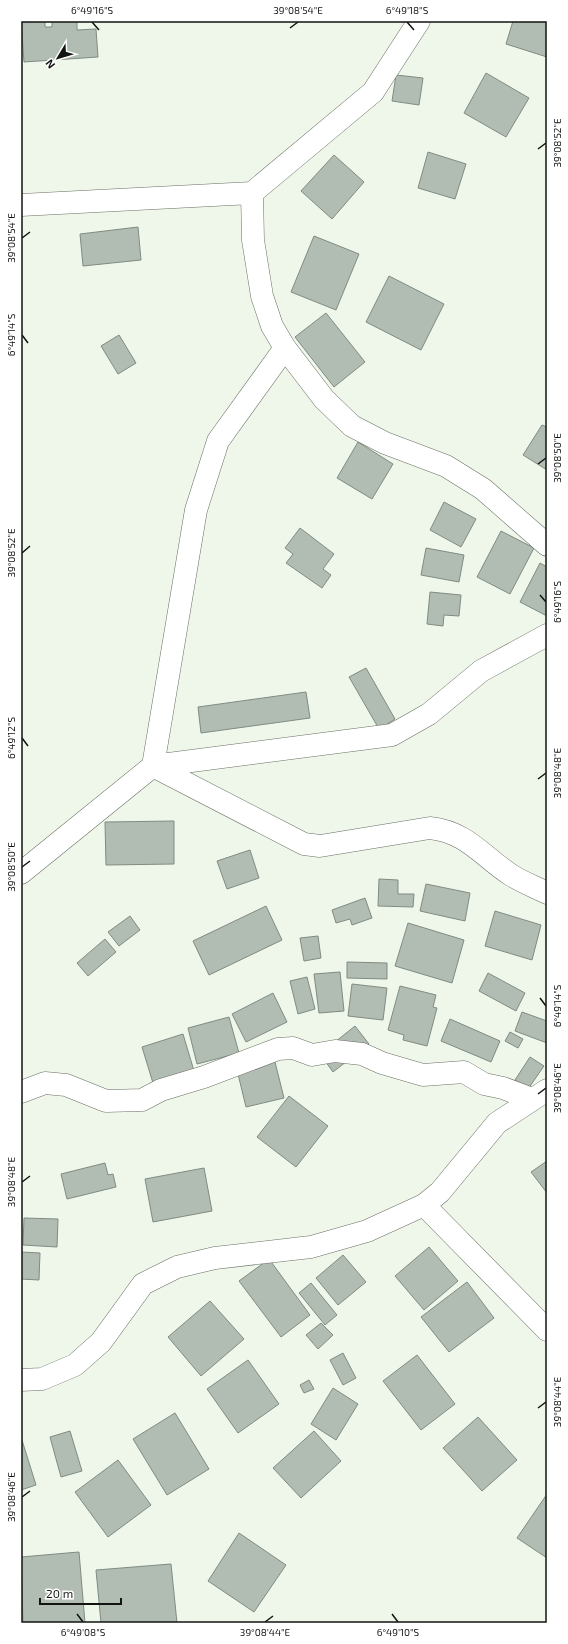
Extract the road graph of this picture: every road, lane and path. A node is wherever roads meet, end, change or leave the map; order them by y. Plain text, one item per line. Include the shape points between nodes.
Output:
1 (419, 21) edge
2 (252, 193) junction
3 (21, 206) edge
4 (285, 348) junction
5 (547, 545) edge
6 (547, 635) edge
7 (153, 766) junction
8 (21, 873) edge
9 (547, 893) edge
10 (21, 1092) edge
11 (539, 1094) edge
12 (424, 1204) junction
13 (547, 1330) edge
14 (21, 1380) edge

1 - 2 street via 373,92
2 - 3 street
2 - 4 street via 253,240 262,296 272,326
4 - 5 street via 324,399 352,426 385,443 446,466 483,490
4 - 7 street via 218,441 193,527
6 - 7 street via 481,671 429,714 392,735
7 - 8 street
7 - 9 street via 304,844 320,846 430,828 445,829 466,840 511,875
10 - 11 street via 45,1083 66,1085 106,1101 142,1100 161,1090 278,1049 293,1048 312,1055 335,1051 362,1054 423,1075 464,1072 484,1084
11 - 12 street via 496,1123 440,1192
12 - 13 street
12 - 14 street via 367,1231 310,1247 215,1258 176,1268 143,1284 101,1342 75,1365 42,1379

